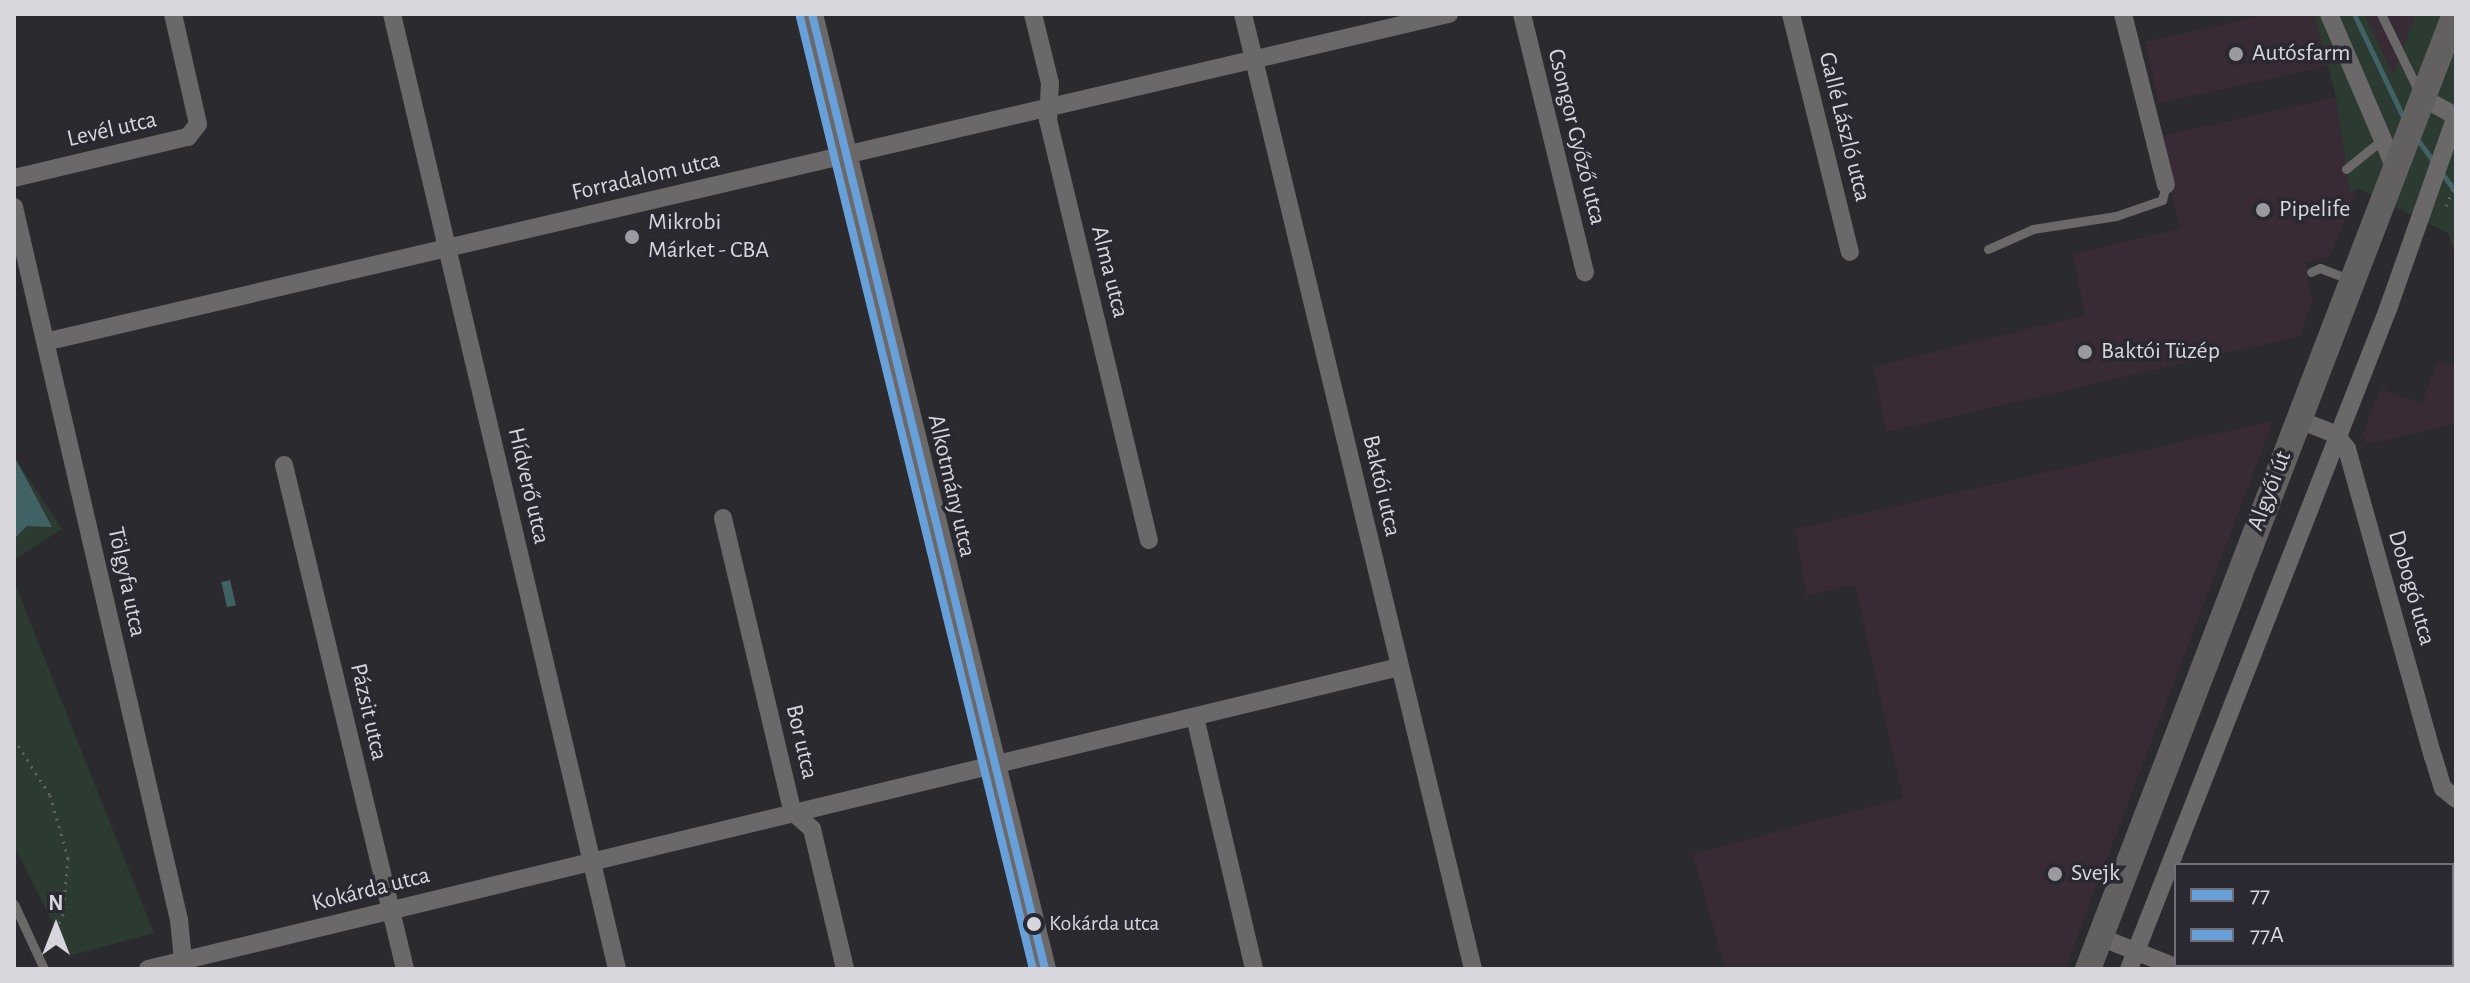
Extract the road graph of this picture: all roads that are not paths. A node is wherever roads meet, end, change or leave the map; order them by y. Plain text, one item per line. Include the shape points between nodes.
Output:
1 (173, 14) edge
2 (392, 14) edge
3 (812, 14) edge
4 (1033, 14) edge
5 (1243, 14) edge
6 (1449, 14) edge
7 (1522, 14) edge
8 (1791, 14) edge
9 (2123, 14) edge
10 (2329, 14) edge
11 (2381, 14) edge
12 (2455, 14) edge
13 (1253, 57) junction
14 (2421, 102) junction
15 (1049, 106) junction
16 (2456, 116) edge
17 (2393, 152) junction
18 (845, 155) junction
19 (2346, 169) dead end
20 (14, 178) edge
21 (2166, 185) joint
22 (14, 207) edge
23 (448, 248) junction
24 (1988, 249) dead end
25 (1850, 252) dead end
26 (2316, 268) dead end
27 (1585, 272) dead end
28 (2352, 280) junction
29 (49, 341) junction
30 (2297, 419) junction
31 (2335, 434) junction
32 (284, 465) dead end
33 (2354, 476) junction
34 (2318, 477) junction
35 (723, 518) dead end
36 (1149, 540) dead end
37 (1399, 667) junction
38 (1195, 717) junction
39 (994, 762) junction
40 (2456, 799) edge
41 (792, 811) junction
42 (591, 860) junction
43 (14, 904) edge
44 (391, 910) junction
45 (2100, 937) junction
46 (2132, 960) edge
47 (183, 965) edge
48 (43, 968) edge
49 (148, 969) edge
50 (405, 969) edge
51 (617, 969) edge
52 (845, 969) edge
53 (1045, 969) edge
54 (1254, 969) edge
55 (1473, 969) edge
56 (2088, 969) edge
57 (2180, 969) edge

1 - 20 street, Levél utca via 198,124 188,137
2 - 23 street, Hídverő utca
3 - 18 street, Alkotmány utca
4 - 15 street, Alma utca via 1050,83
5 - 13 street, Baktói utca
6 - 13 street, Forradalom utca
7 - 27 street, Csongor Győző utca
8 - 25 street, Gallé László utca
9 - 21 street
10 - 17 street
11 - 14 lane
12 - 14 main road, Algyői út
13 - 15 street, Forradalom utca
13 - 37 street, Baktói utca
14 - 16 street
14 - 17 main road, Algyői út
15 - 18 street, Forradalom utca
15 - 36 street, Alma utca via 1048,120
16 - 31 street, Algyői út via 2388,309
17 - 19 lane
17 - 28 main road, Algyői út
18 - 23 street, Forradalom utca
18 - 39 street, Alkotmány utca
21 - 24 lane via 2162,200 2116,216 2033,229
22 - 29 street, Tölgyfa utca
23 - 29 street, Forradalom utca
23 - 42 street, Hídverő utca
26 - 28 lane
28 - 30 main road, Algyői út
29 - 47 street, Tölgyfa utca via 179,920
30 - 31 street
30 - 45 main road, Algyői út
31 - 33 street, Dobogó utca via 2347,449
31 - 34 street, Algyői út
32 - 44 street, Pázsit utca
33 - 34 street
33 - 40 street, Dobogó utca via 2443,788
34 - 46 street, Algyői út
35 - 41 street, Bor utca
37 - 38 street, Kokárda utca
37 - 55 street, Baktói utca
38 - 39 street, Kokárda utca
38 - 54 street
39 - 41 street, Kokárda utca
39 - 53 street, Alkotmány utca
41 - 42 street, Kokárda utca
41 - 52 street, Bor utca via 812,829
42 - 44 street, Kokárda utca
42 - 51 street, Hídverő utca
43 - 48 lane
44 - 47 street, Kokárda utca
44 - 50 street, Pázsit utca
45 - 46 street
45 - 56 main road, Algyői út
46 - 57 street
47 - 49 street, Kokárda utca

